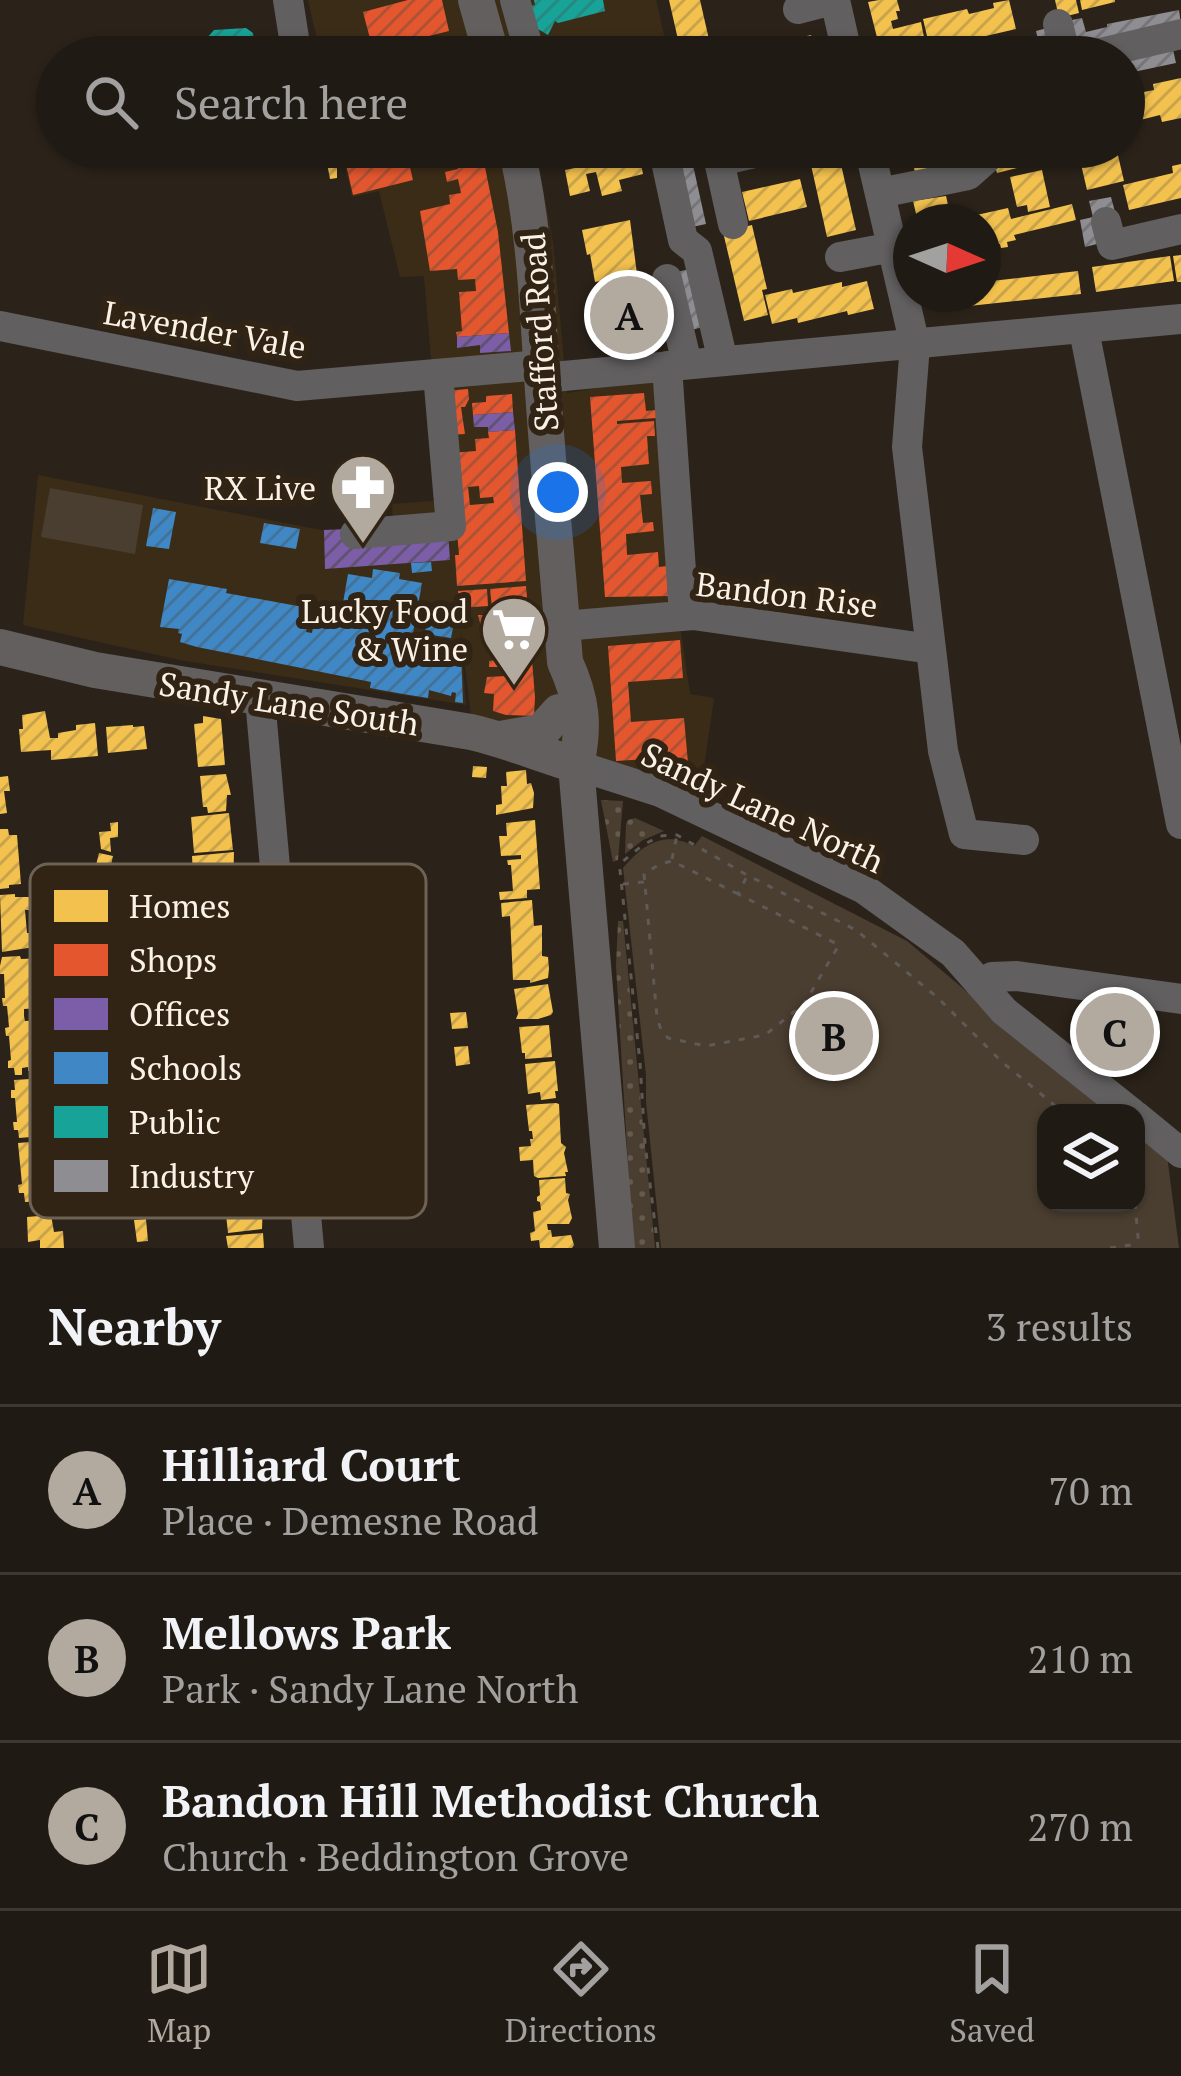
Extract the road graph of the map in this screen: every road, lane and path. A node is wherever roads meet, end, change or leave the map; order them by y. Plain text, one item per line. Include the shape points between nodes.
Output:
1 (287, 0) edge
2 (476, 0) edge
3 (515, 0) edge
4 (834, 0) edge
5 (798, 9) dead end
6 (1058, 24) dead end
7 (1181, 34) edge
8 (293, 36) edge
9 (486, 36) edge
10 (525, 36) edge
11 (843, 36) edge
12 (1061, 36) edge
13 (1145, 42) edge
14 (520, 168) edge
15 (668, 168) edge
16 (720, 168) edge
17 (874, 168) edge
18 (976, 168) edge
19 (880, 193) junction
20 (1106, 222) dead end
21 (733, 224) dead end
22 (1181, 229) edge
23 (893, 234) edge
24 (893, 256) edge
25 (840, 257) dead end
26 (667, 279) dead end
27 (909, 312) edge
28 (1181, 319) edge
29 (0, 326) edge
30 (1084, 330) junction
31 (915, 345) junction
32 (723, 361) junction
33 (677, 365) junction
34 (541, 371) junction
35 (438, 374) junction
36 (355, 534) dead end
37 (684, 615) junction
38 (564, 644) junction
39 (0, 647) edge
40 (931, 649) junction
41 (260, 698) junction
42 (559, 712) junction
43 (500, 739) junction
44 (576, 765) junction
45 (1181, 824) edge
46 (677, 835) junction
47 (1024, 841) dead end
48 (672, 861) junction
49 (275, 864) edge
50 (747, 874) junction
51 (644, 882) junction
52 (622, 885) junction
53 (738, 894) junction
54 (973, 974) junction
55 (1181, 999) edge
56 (1053, 1104) edge
57 (1120, 1104) edge
58 (1145, 1124) edge
59 (1181, 1153) edge
60 (1136, 1212) edge
61 (306, 1218) edge
62 (1139, 1246) edge
63 (309, 1248) edge
64 (617, 1248) edge
65 (658, 1248) edge
66 (1110, 1248) edge

1 - 8 street
2 - 9 main road
3 - 10 street
4 - 5 street
4 - 11 street
6 - 12 street
7 - 13 street
14 - 34 main road, Stafford Road
15 - 32 street via 683,240 698,251
16 - 21 street
17 - 19 street, Bandon Rise
18 - 19 street
19 - 23 street, Bandon Rise
20 - 22 street via 1112,245
24 - 25 street
26 - 33 street
27 - 31 street, Bandon Rise
28 - 30 street, Lavender Vale
29 - 35 street, Lavender Vale via 297,386
30 - 31 street, Lavender Vale
30 - 45 street
31 - 32 street, Lavender Vale
31 - 40 street, Bandon Rise via 907,447
32 - 33 street, Lavender Vale
33 - 34 street, Lavender Vale
33 - 37 street
34 - 35 street, Lavender Vale
34 - 38 main road, Stafford Road
35 - 36 street via 451,526
37 - 38 street, Bandon Rise
37 - 40 street, Bandon Rise
38 - 42 main road, Stafford Road
38 - 44 main road, Stafford Road via 583,737
39 - 41 main road, Sandy Lane South
40 - 47 street, Bandon Rise via 964,835
41 - 43 main road, Sandy Lane South
41 - 49 street
42 - 43 main road via 541,732
42 - 44 main road, Stafford Road via 563,746
43 - 44 main road, Sandy Lane South
44 - 54 street, Sandy Lane North via 660,792 865,890
44 - 64 main road, Stafford Road
46 - 48 path
46 - 50 path
46 - 52 path via 660,836 622,862
48 - 51 path via 651,868
48 - 53 path
50 - 53 path
50 - 56 path via 856,930
51 - 52 path
51 - 53 path via 657,1017 668,1038 706,1046 754,1039 780,1025 810,997 839,945
52 - 65 path
54 - 55 street
54 - 57 street, Sandy Lane North via 1004,1011
58 - 59 street, Sandy Lane North
60 - 62 path
61 - 63 street
62 - 66 path

